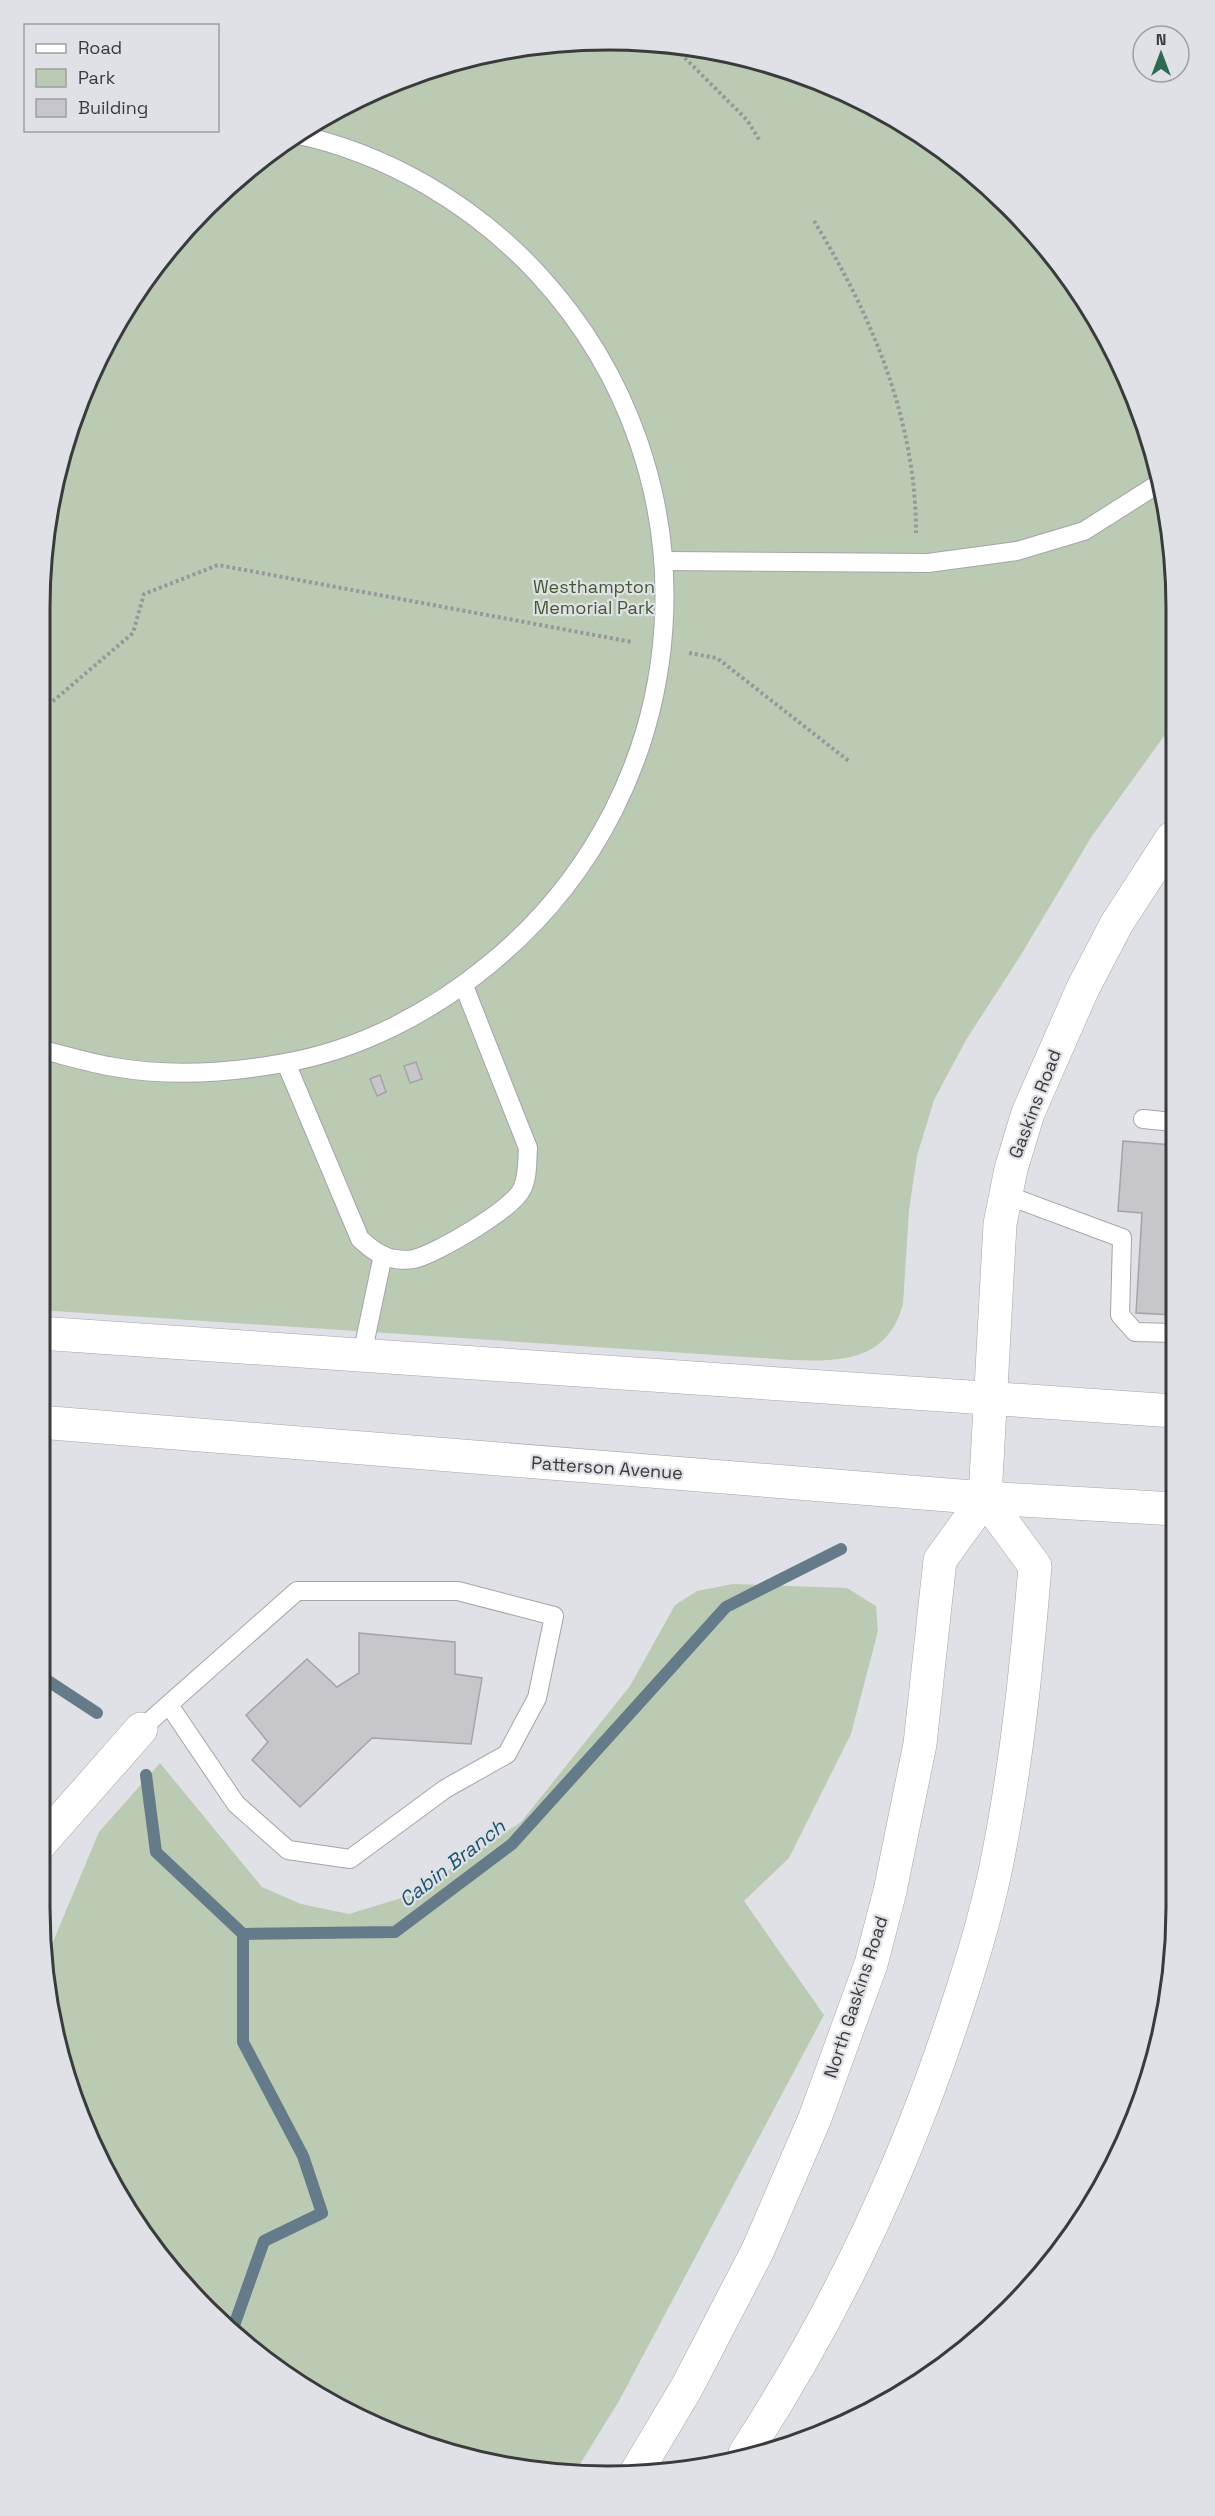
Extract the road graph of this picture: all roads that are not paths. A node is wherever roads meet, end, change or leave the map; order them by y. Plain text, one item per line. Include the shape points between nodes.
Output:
1 (309, 137) edge
2 (1152, 488) edge
3 (664, 561) junction
4 (1166, 847) edge
5 (464, 986) junction
6 (49, 1052) edge
7 (286, 1063) junction
8 (1143, 1119) dead end
9 (1166, 1121) edge
10 (1006, 1195) junction
11 (382, 1255) junction
12 (1166, 1333) edge
13 (49, 1334) edge
14 (362, 1355) junction
15 (990, 1399) junction
16 (1166, 1410) edge
17 (49, 1423) edge
18 (985, 1498) junction
19 (1166, 1509) edge
20 (169, 1705) junction
21 (141, 1729) joint
22 (49, 1834) edge
23 (749, 2448) edge
24 (641, 2465) edge

1 - 3 lane via 370,157 423,182 517,252 557,295 591,342 619,392 637,436 656,503
2 - 3 lane via 1084,531 1017,551 916,563
3 - 5 lane via 664,630 655,700 634,767 605,830 558,898 518,941
4 - 10 main road, Gaskins Road via 1117,923 1083,988 1028,1113
5 - 7 lane via 379,1034
5 - 11 lane via 528,1148 526,1176 514,1200 437,1249 414,1258
6 - 7 lane via 115,1068 190,1072
7 - 11 lane via 360,1239
8 - 9 lane
10 - 12 lane via 1122,1238 1120,1315 1135,1332
10 - 15 main road, Gaskins Road via 1000,1224
11 - 14 lane
13 - 14 main road
14 - 15 main road
15 - 16 main road
15 - 18 main road
17 - 18 main road, Patterson Avenue
18 - 19 main road, Patterson Avenue
18 - 23 main road via 1035,1566 1025,1690 998,1858 969,1969 906,2150 845,2283 808,2353
18 - 24 main road, North Gaskins Road via 940,1560 920,1744 890,1891 868,1974 815,2118 758,2250 687,2387
20 - 20 lane via 297,1591 458,1591 554,1616 537,1698 507,1754 445,1789 350,1859 288,1850 236,1804
20 - 21 lane
21 - 22 main road

